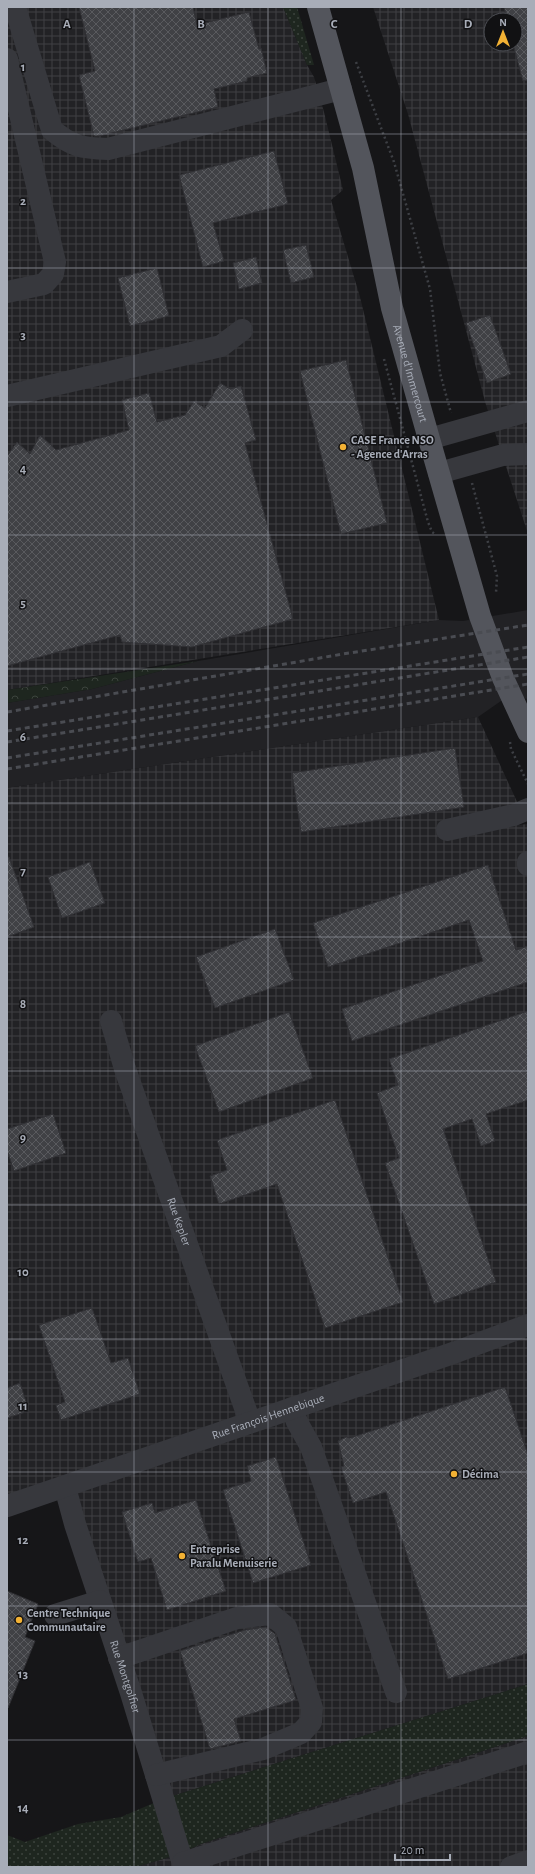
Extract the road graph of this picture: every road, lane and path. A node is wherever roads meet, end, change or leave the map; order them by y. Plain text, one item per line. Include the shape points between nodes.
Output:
1 (15, 7) edge
2 (318, 7) edge
3 (354, 58) dead end
4 (7, 59) edge
5 (341, 89) junction
6 (7, 292) edge
7 (242, 330) dead end
8 (7, 396) edge
9 (528, 411) edge
10 (457, 432) junction
11 (428, 439) junction
12 (528, 454) edge
13 (467, 465) junction
14 (439, 473) junction
15 (496, 597) dead end
16 (528, 732) edge
17 (528, 810) edge
18 (447, 830) dead end
19 (111, 1021) dead end
20 (528, 1325) edge
21 (292, 1408) junction
22 (250, 1422) junction
23 (65, 1487) junction
24 (7, 1506) edge
25 (100, 1600) junction
26 (55, 1615) dead end
27 (119, 1658) junction
28 (396, 1692) dead end
29 (528, 1752) edge
30 (156, 1775) junction
31 (229, 1858) edge
32 (528, 1861) edge
33 (184, 1865) edge
34 (511, 1867) edge

1 - 5 street via 52,130 67,143 108,149
2 - 5 main road, Avenue d'Immercourt
3 - 10 path via 394,162 430,289 440,373
4 - 6 street via 55,262 53,274 44,284
5 - 11 main road, Avenue d'Immercourt via 364,168 401,344
7 - 8 street via 221,346
9 - 10 street
10 - 11 street
11 - 14 main road, Avenue d'Immercourt
12 - 13 street via 503,455
13 - 14 street
13 - 15 path via 496,576
14 - 16 main road, Avenue d'Immercourt via 480,616 503,678
17 - 18 street
19 - 22 street, Rue Kepler via 125,1070
20 - 21 street, Rue François Hennebique
21 - 22 street, Rue François Hennebique
21 - 28 street via 311,1447
22 - 23 street, Rue François Hennebique
23 - 24 street, Rue François Hennebique
23 - 25 street, Rue Montgolfier
25 - 26 street
25 - 27 street, Rue Montgolfier
27 - 30 street, Rue Montgolfier
27 - 30 street via 238,1618 270,1614 286,1627 312,1708 311,1722 301,1733 263,1749
29 - 31 street
30 - 33 street, Rue Montgolfier
31 - 33 street
32 - 34 street

